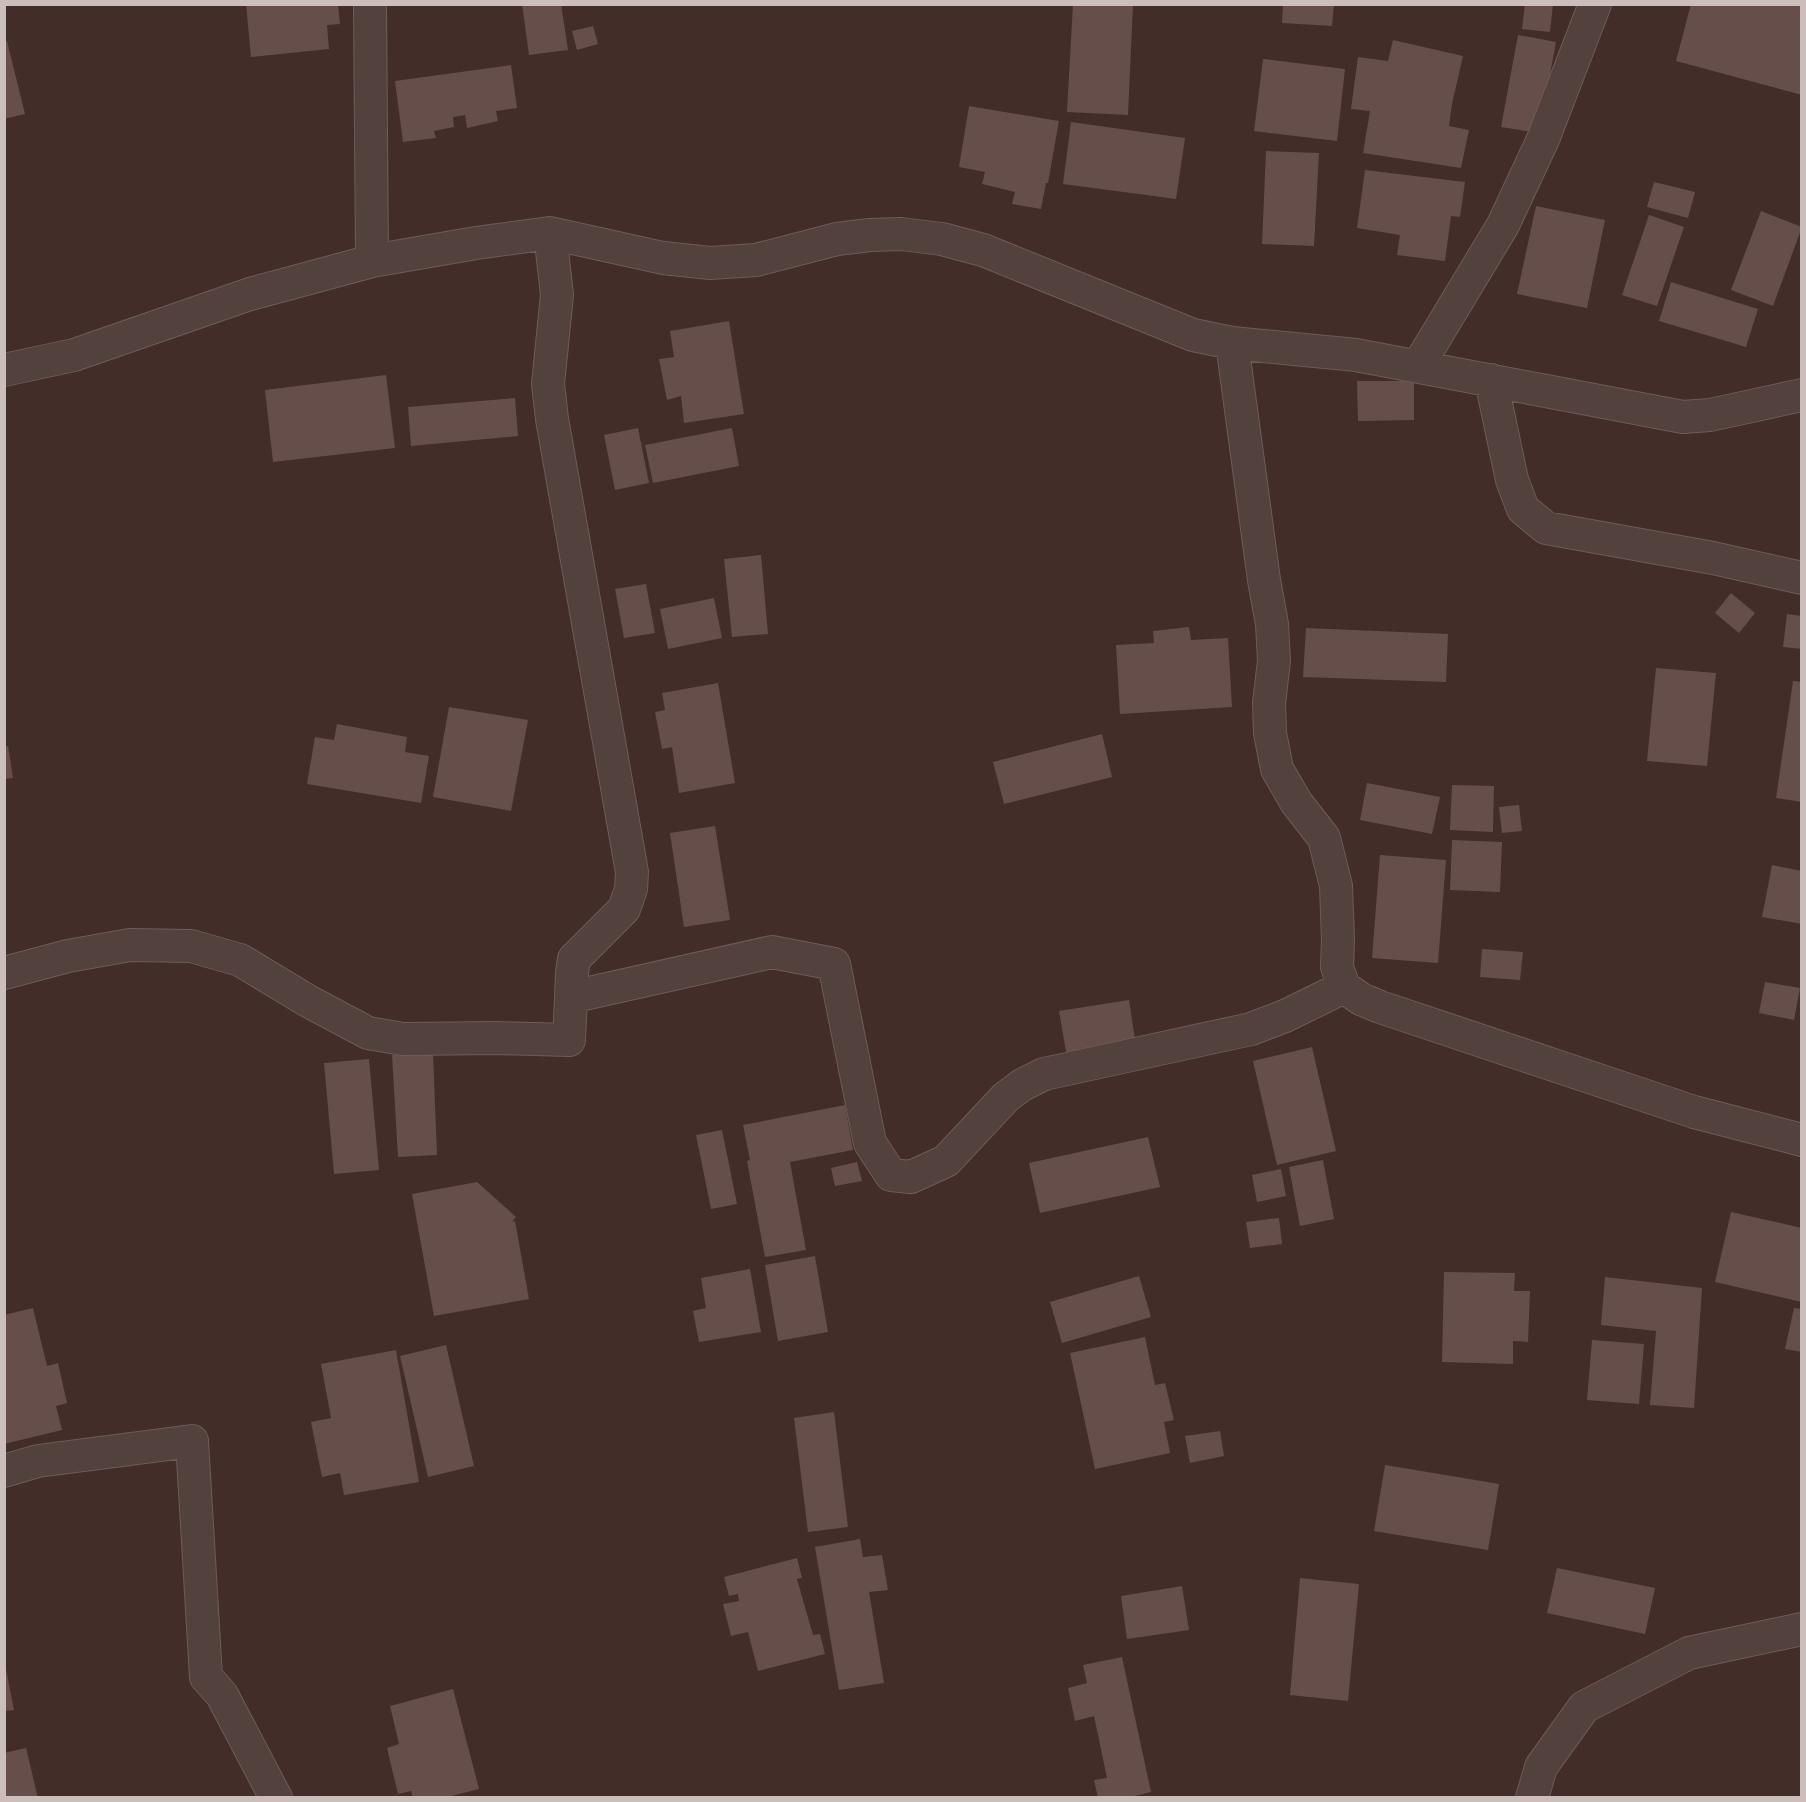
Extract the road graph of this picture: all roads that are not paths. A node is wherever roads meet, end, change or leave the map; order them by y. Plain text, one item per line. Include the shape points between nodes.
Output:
1 (370, 4) edge
2 (1595, 4) edge
3 (549, 233) junction
4 (372, 261) junction
5 (1232, 343) junction
6 (1418, 366) junction
7 (4, 369) edge
8 (1491, 380) junction
9 (1802, 395) edge
10 (1802, 578) edge
11 (4, 973) edge
12 (1344, 987) junction
13 (571, 997) junction
14 (1802, 1140) edge
15 (4, 1471) edge
16 (1802, 1629) edge
17 (276, 1797) edge
18 (1532, 1797) edge

1 - 4 street
2 - 6 street via 1544,137 1503,225
3 - 4 street
3 - 5 street via 663,258 710,263 756,260 837,239 870,235 942,239 983,250 1193,335
3 - 13 street via 557,295 548,384 552,419 632,872 632,889 624,909 574,959
4 - 7 street via 250,294 74,355
5 - 6 street via 1356,355
5 - 12 street via 1272,624 1270,733 1277,769 1324,838 1336,886 1337,966
6 - 8 street
8 - 9 street via 1683,417
8 - 10 street via 1512,480 1523,509 1546,528
11 - 13 street via 130,945 191,946 240,960 368,1033 404,1039 569,1040
12 - 13 street via 1251,1029 1044,1074 1006,1097 946,1161 911,1176 891,1175 870,1143 834,964 771,952
12 - 14 street via 1391,1011 1694,1112
15 - 17 street via 38,1461 192,1441 206,1677 222,1695
16 - 18 street via 1689,1653 1584,1707 1541,1767

